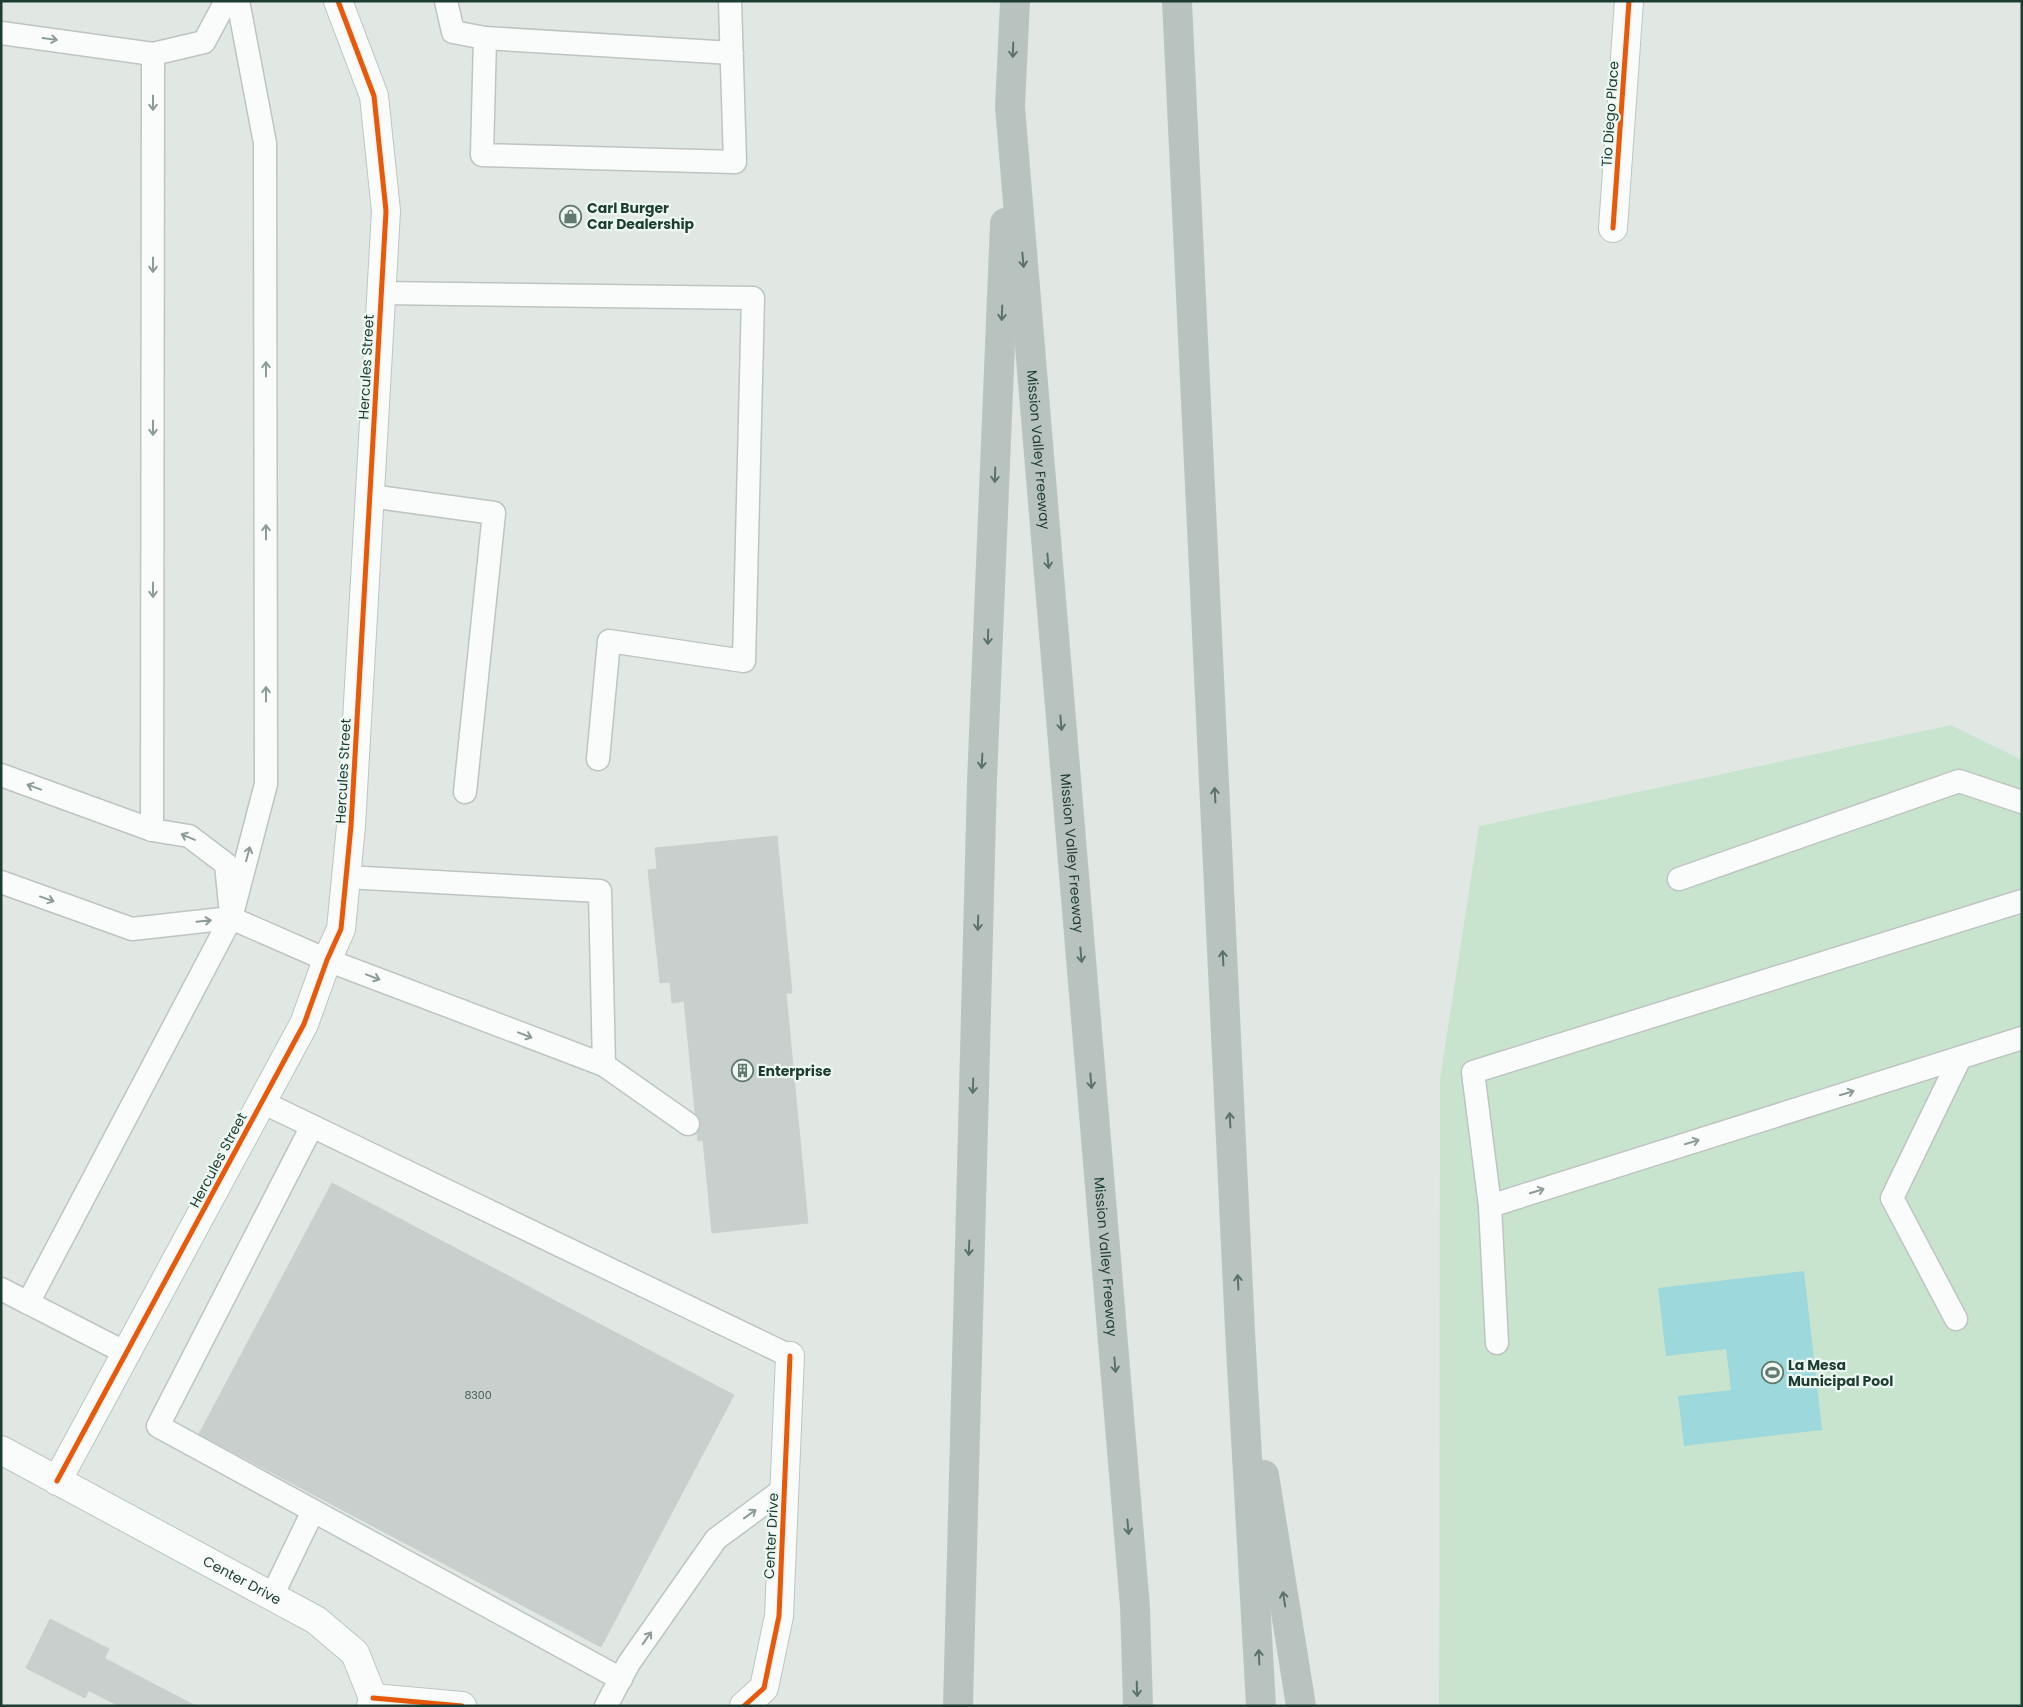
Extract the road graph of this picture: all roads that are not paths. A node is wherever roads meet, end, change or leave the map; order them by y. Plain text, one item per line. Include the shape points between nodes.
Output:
1 (226, 1) edge
2 (238, 1) edge
3 (338, 1) edge
4 (446, 1) edge
5 (730, 1) edge
6 (1015, 1) edge
7 (1177, 1) edge
8 (1629, 1) edge
9 (1, 33) edge
10 (485, 38) junction
11 (732, 52) junction
12 (153, 54) junction
13 (1010, 106) junction
14 (1613, 228) dead end
15 (382, 293) junction
16 (370, 496) junction
17 (598, 759) dead end
18 (1, 775) edge
19 (465, 792) dead end
20 (2022, 802) edge
21 (152, 830) junction
22 (346, 877) junction
23 (1679, 879) dead end
24 (1, 882) edge
25 (2022, 901) edge
26 (231, 918) junction
27 (327, 960) junction
28 (2022, 1038) edge
29 (1960, 1058) junction
30 (604, 1065) junction
31 (262, 1102) junction
32 (688, 1124) dead end
33 (312, 1126) junction
34 (1490, 1206) junction
35 (1, 1289) edge
36 (28, 1303) junction
37 (1956, 1319) dead end
38 (1240, 1331) junction
39 (1497, 1343) dead end
40 (126, 1352) junction
41 (790, 1356) joint
42 (1, 1450) edge
43 (57, 1481) junction
44 (784, 1488) junction
45 (313, 1511) junction
46 (272, 1596) junction
47 (620, 1678) junction
48 (372, 1702) edge
49 (462, 1706) edge
50 (606, 1706) edge
51 (744, 1706) edge
52 (958, 1706) edge
53 (1138, 1706) edge
54 (1261, 1706) edge
55 (1301, 1706) edge

1 - 12 lane via 204,42
26 -> 2 lane via 266,784 265,143
3 - 15 street, Hercules Street via 374,96 386,211
4 - 10 lane via 452,32
5 - 11 lane
6 -> 13 highway, Mission Valley Freeway
38 -> 7 highway
8 - 14 street, Tio Diego Place
9 -> 12 lane
10 - 11 lane
10 - 11 lane via 482,155 735,162
12 -> 21 lane
13 -> 52 highway via 982,781
13 -> 53 highway, Mission Valley Freeway via 1134,1597
15 - 16 street, Hercules Street
15 - 17 lane via 753,298 744,661 609,641
16 - 19 lane via 494,513
16 - 22 street, Hercules Street
21 -> 18 lane
20 - 23 lane via 1959,781
26 -> 21 lane via 226,864 189,836
22 - 27 street, Hercules Street via 342,928
22 - 30 lane via 600,891
24 -> 26 lane via 132,929
25 - 34 lane via 1474,1072
26 - 27 lane
26 - 36 lane
27 -> 30 lane
27 - 31 street, Hercules Street via 304,1024
28 - 29 lane
34 -> 29 lane
29 - 37 lane via 1892,1198
30 - 32 lane
31 - 33 lane
31 - 40 street, Hercules Street
33 - 41 lane
33 - 45 lane via 158,1426
34 - 39 lane
35 - 36 lane
36 - 40 lane
54 -> 38 highway
55 -> 38 highway
40 - 43 street, Hercules Street
41 - 44 street, Center Drive
42 - 43 street, Center Drive
43 - 46 street, Center Drive
47 -> 44 lane via 716,1539
44 - 51 street, Center Drive via 779,1616 764,1688
45 - 46 lane
45 - 47 lane
46 - 48 street, Center Drive via 316,1620 355,1653
47 - 50 lane
48 - 49 street, Center Drive

